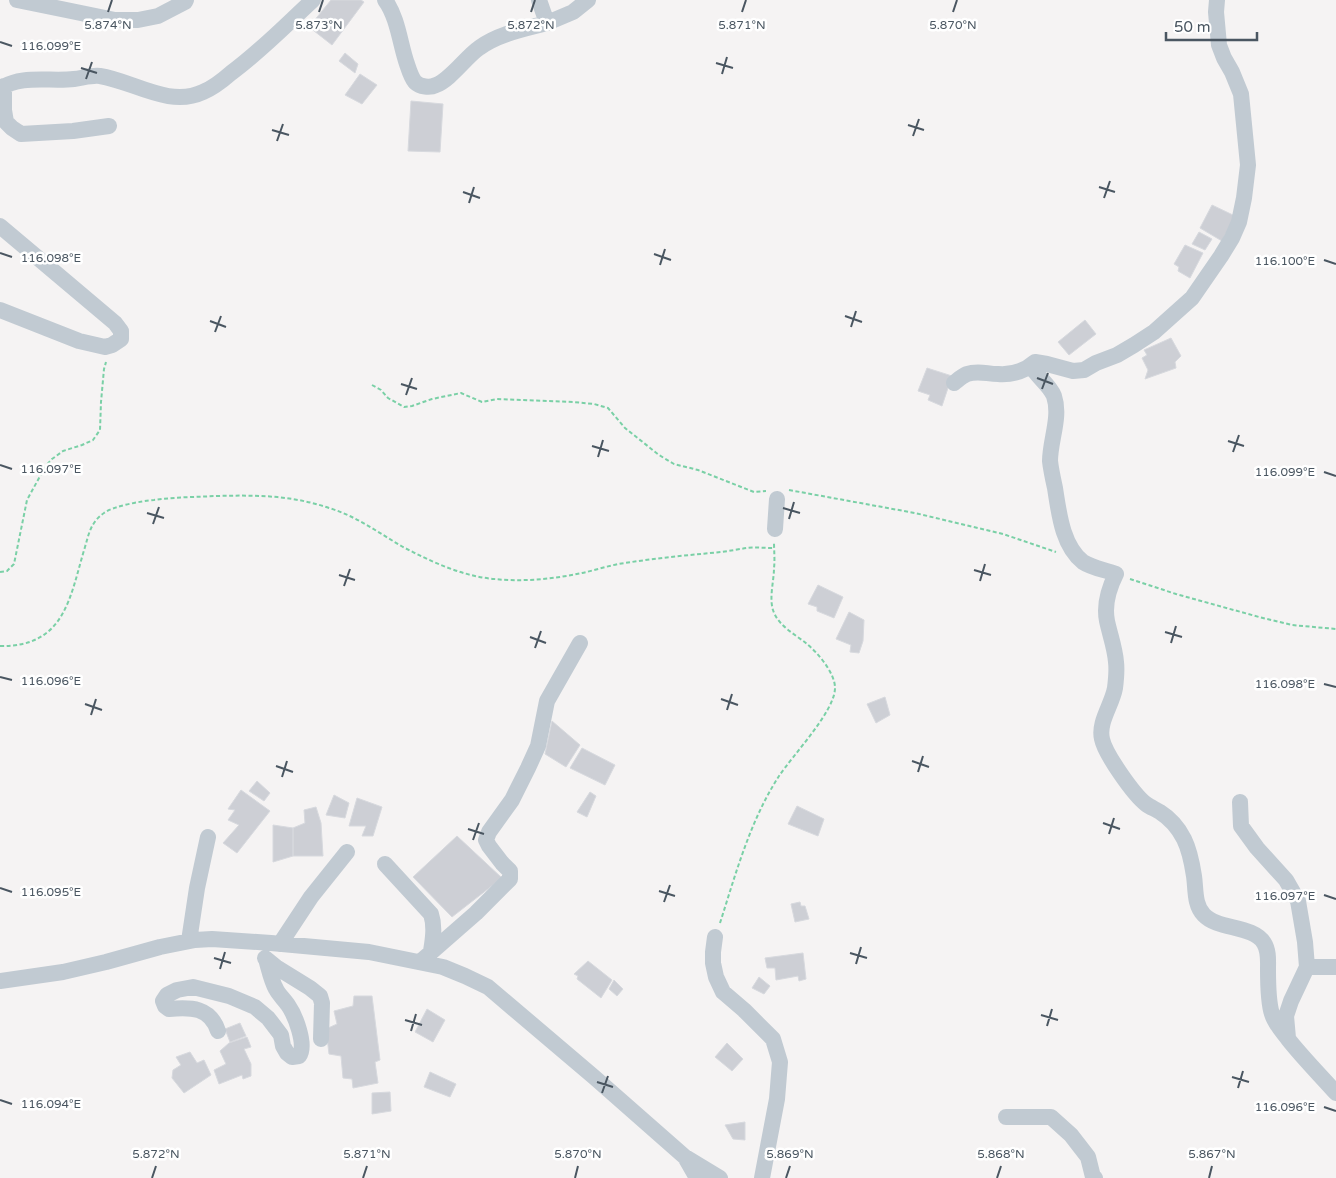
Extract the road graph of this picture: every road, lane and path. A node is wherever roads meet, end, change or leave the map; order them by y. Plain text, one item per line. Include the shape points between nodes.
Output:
1 (18, 0) edge
2 (186, 0) edge
3 (314, 0) edge
4 (385, 0) edge
5 (539, 0) edge
6 (588, 0) edge
7 (1217, 0) edge
8 (547, 23) junction
9 (2, 88) edge
10 (109, 126) dead end
11 (0, 226) edge
12 (0, 310) edge
13 (105, 347) junction
14 (1031, 366) junction
15 (954, 383) dead end
16 (372, 385) dead end
17 (778, 494) junction
18 (775, 529) joint
19 (774, 548) junction
20 (1055, 551) dead end
21 (0, 572) edge
22 (1133, 579) dead end
23 (1336, 629) edge
24 (580, 642) dead end
25 (0, 646) edge
26 (1240, 802) dead end
27 (208, 837) dead end
28 (347, 852) dead end
29 (384, 864) dead end
30 (715, 937) joint
31 (189, 941) junction
32 (243, 941) junction
33 (280, 944) junction
34 (426, 957) junction
35 (266, 959) junction
36 (1307, 967) junction
37 (1336, 967) edge
38 (0, 981) edge
39 (218, 1031) dead end
40 (1288, 1038) junction
41 (321, 1039) dead end
42 (1336, 1093) edge
43 (1006, 1117) dead end
44 (685, 1157) junction
45 (697, 1178) edge
46 (720, 1178) edge
47 (762, 1178) edge
48 (1095, 1178) edge

1 - 2 street via 115,20 158,16
3 - 9 street via 249,60 202,93 187,96 157,94 100,76 35,79
4 - 8 street via 398,30 409,71 415,82 423,87 436,86 480,47
5 - 8 street
6 - 8 street via 573,12
7 - 14 street via 1219,45 1241,94 1248,165 1244,198 1232,238 1192,298 1134,346 1084,370 1073,372 1035,362
9 - 10 street via 6,122 21,134
11 - 13 street via 122,331 121,339
12 - 13 street via 79,342
13 - 21 path via 107,360 100,430 93,440 63,451 45,468 27,500 14,564 7,571
14 - 15 street via 1014,373 978,372 965,375
14 - 40 street via 1054,397 1056,414 1050,462 1063,531 1081,560 1116,574 1106,607 1117,666 1115,689 1102,727 1104,747 1140,798 1172,820 1178,829 1190,856 1196,897 1205,916 1257,936 1264,943 1268,951 1271,1013
16 - 17 path via 404,407 461,393 482,402 594,404 608,408 625,428 674,464 754,492
17 - 18 street
17 - 20 path via 830,497 915,513 1003,534
18 - 19 path
19 - 25 path via 682,555 551,578 495,579 466,574 440,564 331,508 300,500 267,495 153,500 103,513 92,525 73,590 60,619 49,631 32,641
19 - 30 path via 773,611 785,627 824,663 835,687 827,712 779,776 757,815
22 - 23 path via 1259,618
24 - 34 street via 547,701 538,746 528,768 486,840 510,871 510,879
26 - 36 street via 1241,826 1286,880 1298,901
27 - 31 street
28 - 33 street via 311,897
29 - 34 street via 431,914 434,928
30 - 47 street via 713,963 716,977 724,992 773,1039 780,1062 777,1099
31 - 32 street
31 - 38 street via 63,972
32 - 33 street
32 - 35 street
33 - 34 street
34 - 44 street via 488,987
35 - 39 street via 272,981 295,1021 301,1053 292,1057 268,1018 255,1007 229,996 193,986 177,990 163,1001 169,1009 198,1009 207,1015
35 - 41 street via 320,996
36 - 37 street
36 - 40 street via 1286,1016
40 - 42 street
43 - 48 street via 1051,1117 1088,1157
44 - 45 street
44 - 46 street

